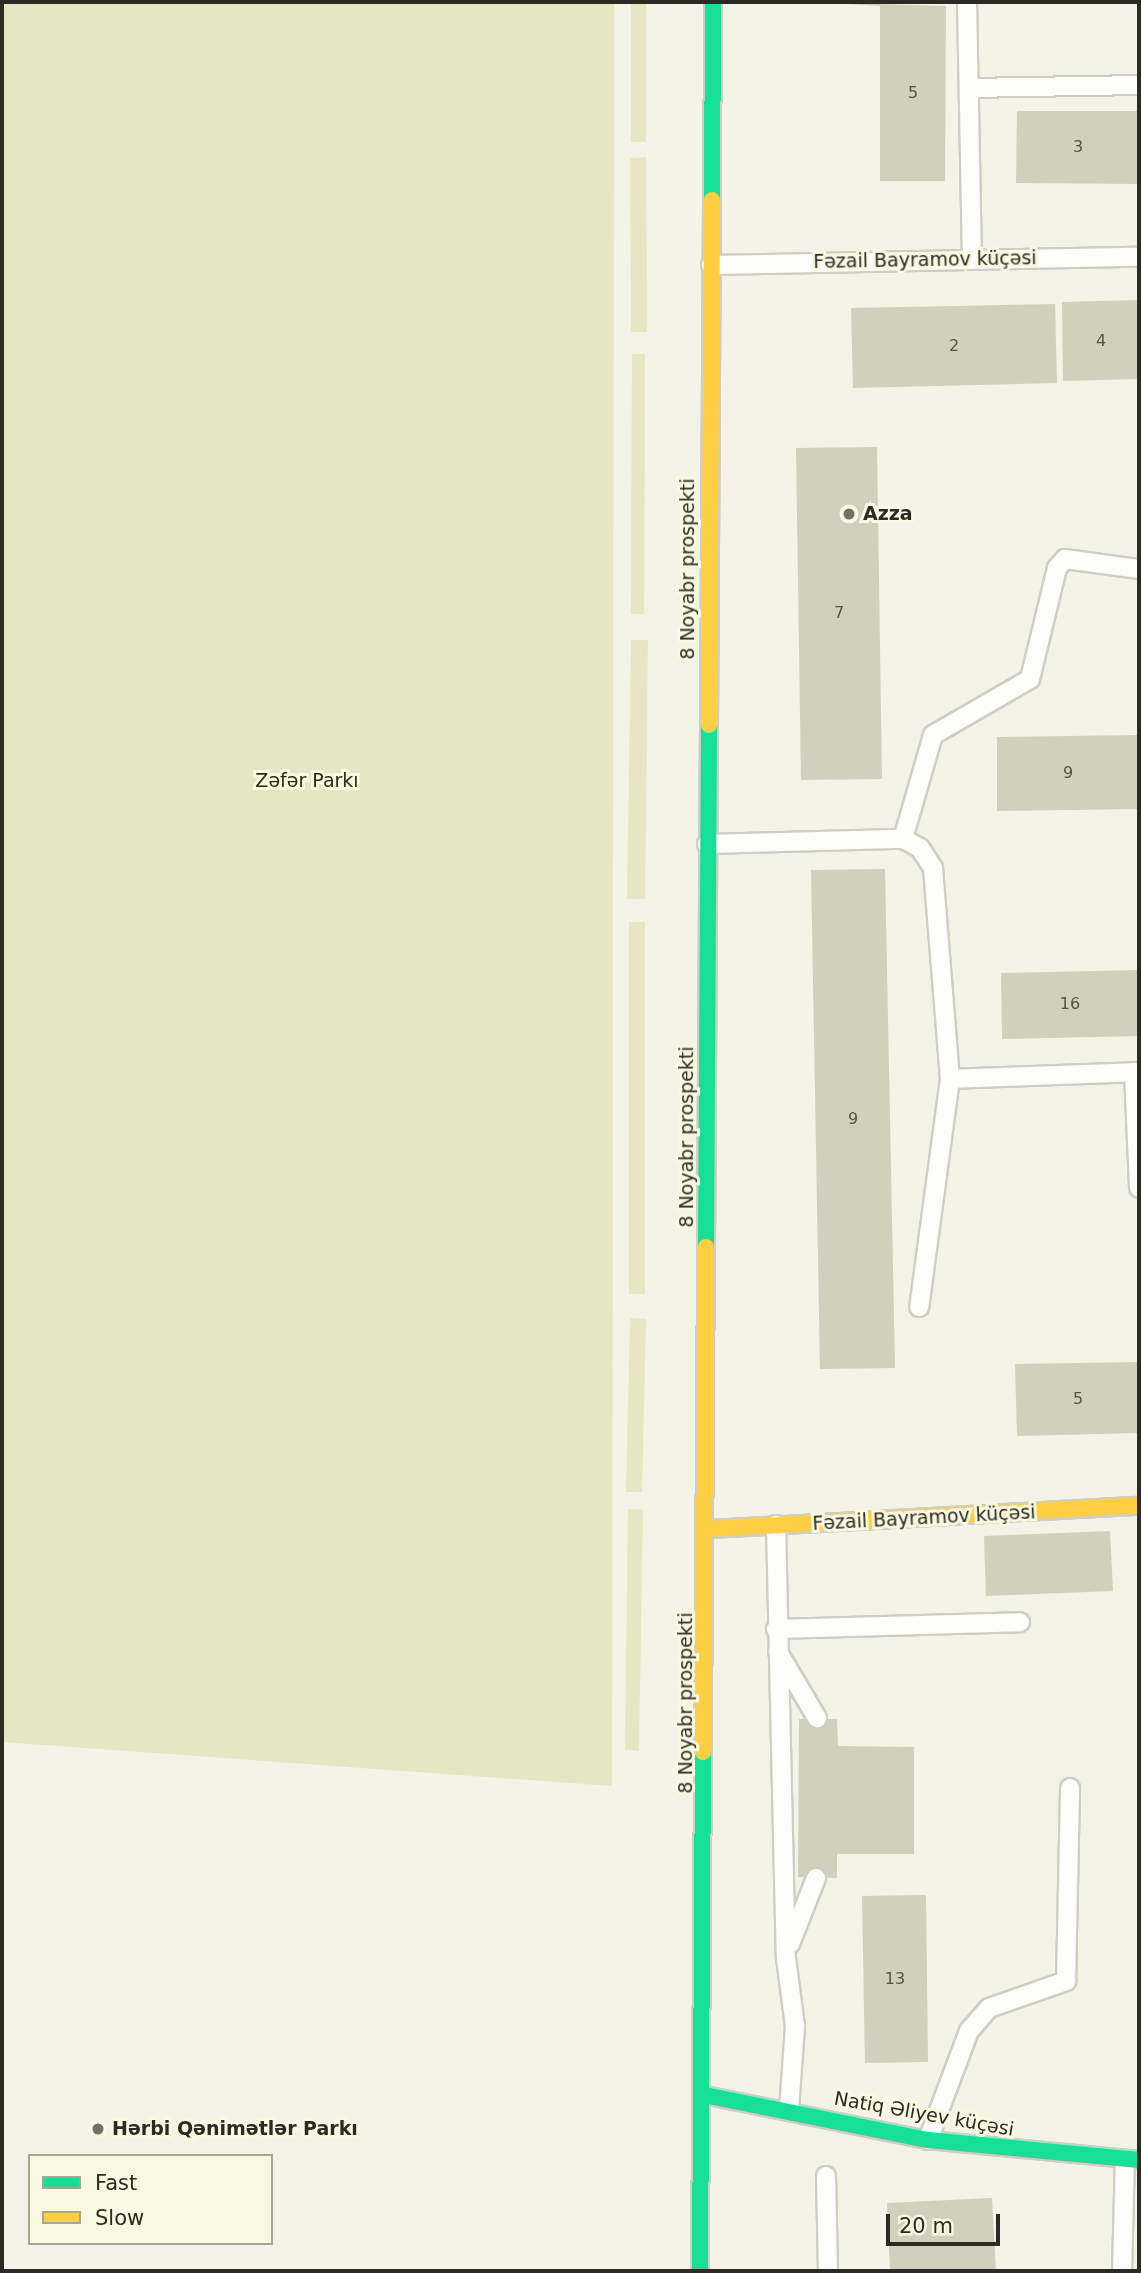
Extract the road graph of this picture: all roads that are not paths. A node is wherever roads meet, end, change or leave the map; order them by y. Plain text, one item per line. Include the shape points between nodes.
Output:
1 (713, 2) edge
2 (967, 2) edge
3 (1139, 85) edge
4 (969, 89) junction
5 (1139, 257) edge
6 (972, 258) junction
7 (711, 265) junction
8 (1139, 569) edge
9 (903, 839) junction
10 (707, 844) junction
11 (1137, 1072) edge
12 (950, 1079) junction
13 (1139, 1188) edge
14 (919, 1307) dead end
15 (1139, 1506) edge
16 (776, 1525) junction
17 (709, 1529) junction
18 (1020, 1622) dead end
19 (776, 1629) junction
20 (776, 1649) junction
21 (817, 1718) dead end
22 (1070, 1788) dead end
23 (816, 1878) dead end
24 (786, 1958) junction
25 (704, 2095) junction
26 (789, 2110) junction
27 (928, 2140) junction
28 (1132, 2160) edge
29 (826, 2176) dead end
30 (700, 2271) edge
31 (828, 2271) edge
32 (1122, 2271) edge

1 - 7 main road, 8 Noyabr prospekti
2 - 4 lane
3 - 4 lane
4 - 6 lane
5 - 6 lane, Fəzail Bayramov küçəsi
6 - 7 lane, Fəzail Bayramov küçəsi
7 - 10 main road, 8 Noyabr prospekti
8 - 9 lane via 1065,559 1057,568 1030,679 933,735
9 - 10 lane
9 - 12 lane via 920,848 933,868
10 - 17 main road, 8 Noyabr prospekti
11 - 12 lane
11 - 13 lane
12 - 14 lane
15 - 16 main road, Fəzail Bayramov küçəsi
16 - 17 main road, Fəzail Bayramov küçəsi
16 - 19 lane
17 - 25 main road, 8 Noyabr prospekti
18 - 19 lane
19 - 20 lane
20 - 21 lane
20 - 24 lane
22 - 27 lane via 1066,1981 989,2008 969,2031
23 - 24 lane
24 - 26 lane via 795,2026
25 - 26 main road, Natiq Əliyev küçəsi
25 - 30 main road, 8 Noyabr prospekti
26 - 27 main road, Natiq Əliyev küçəsi
27 - 28 main road, Natiq Əliyev küçəsi
28 - 32 lane
29 - 31 lane

